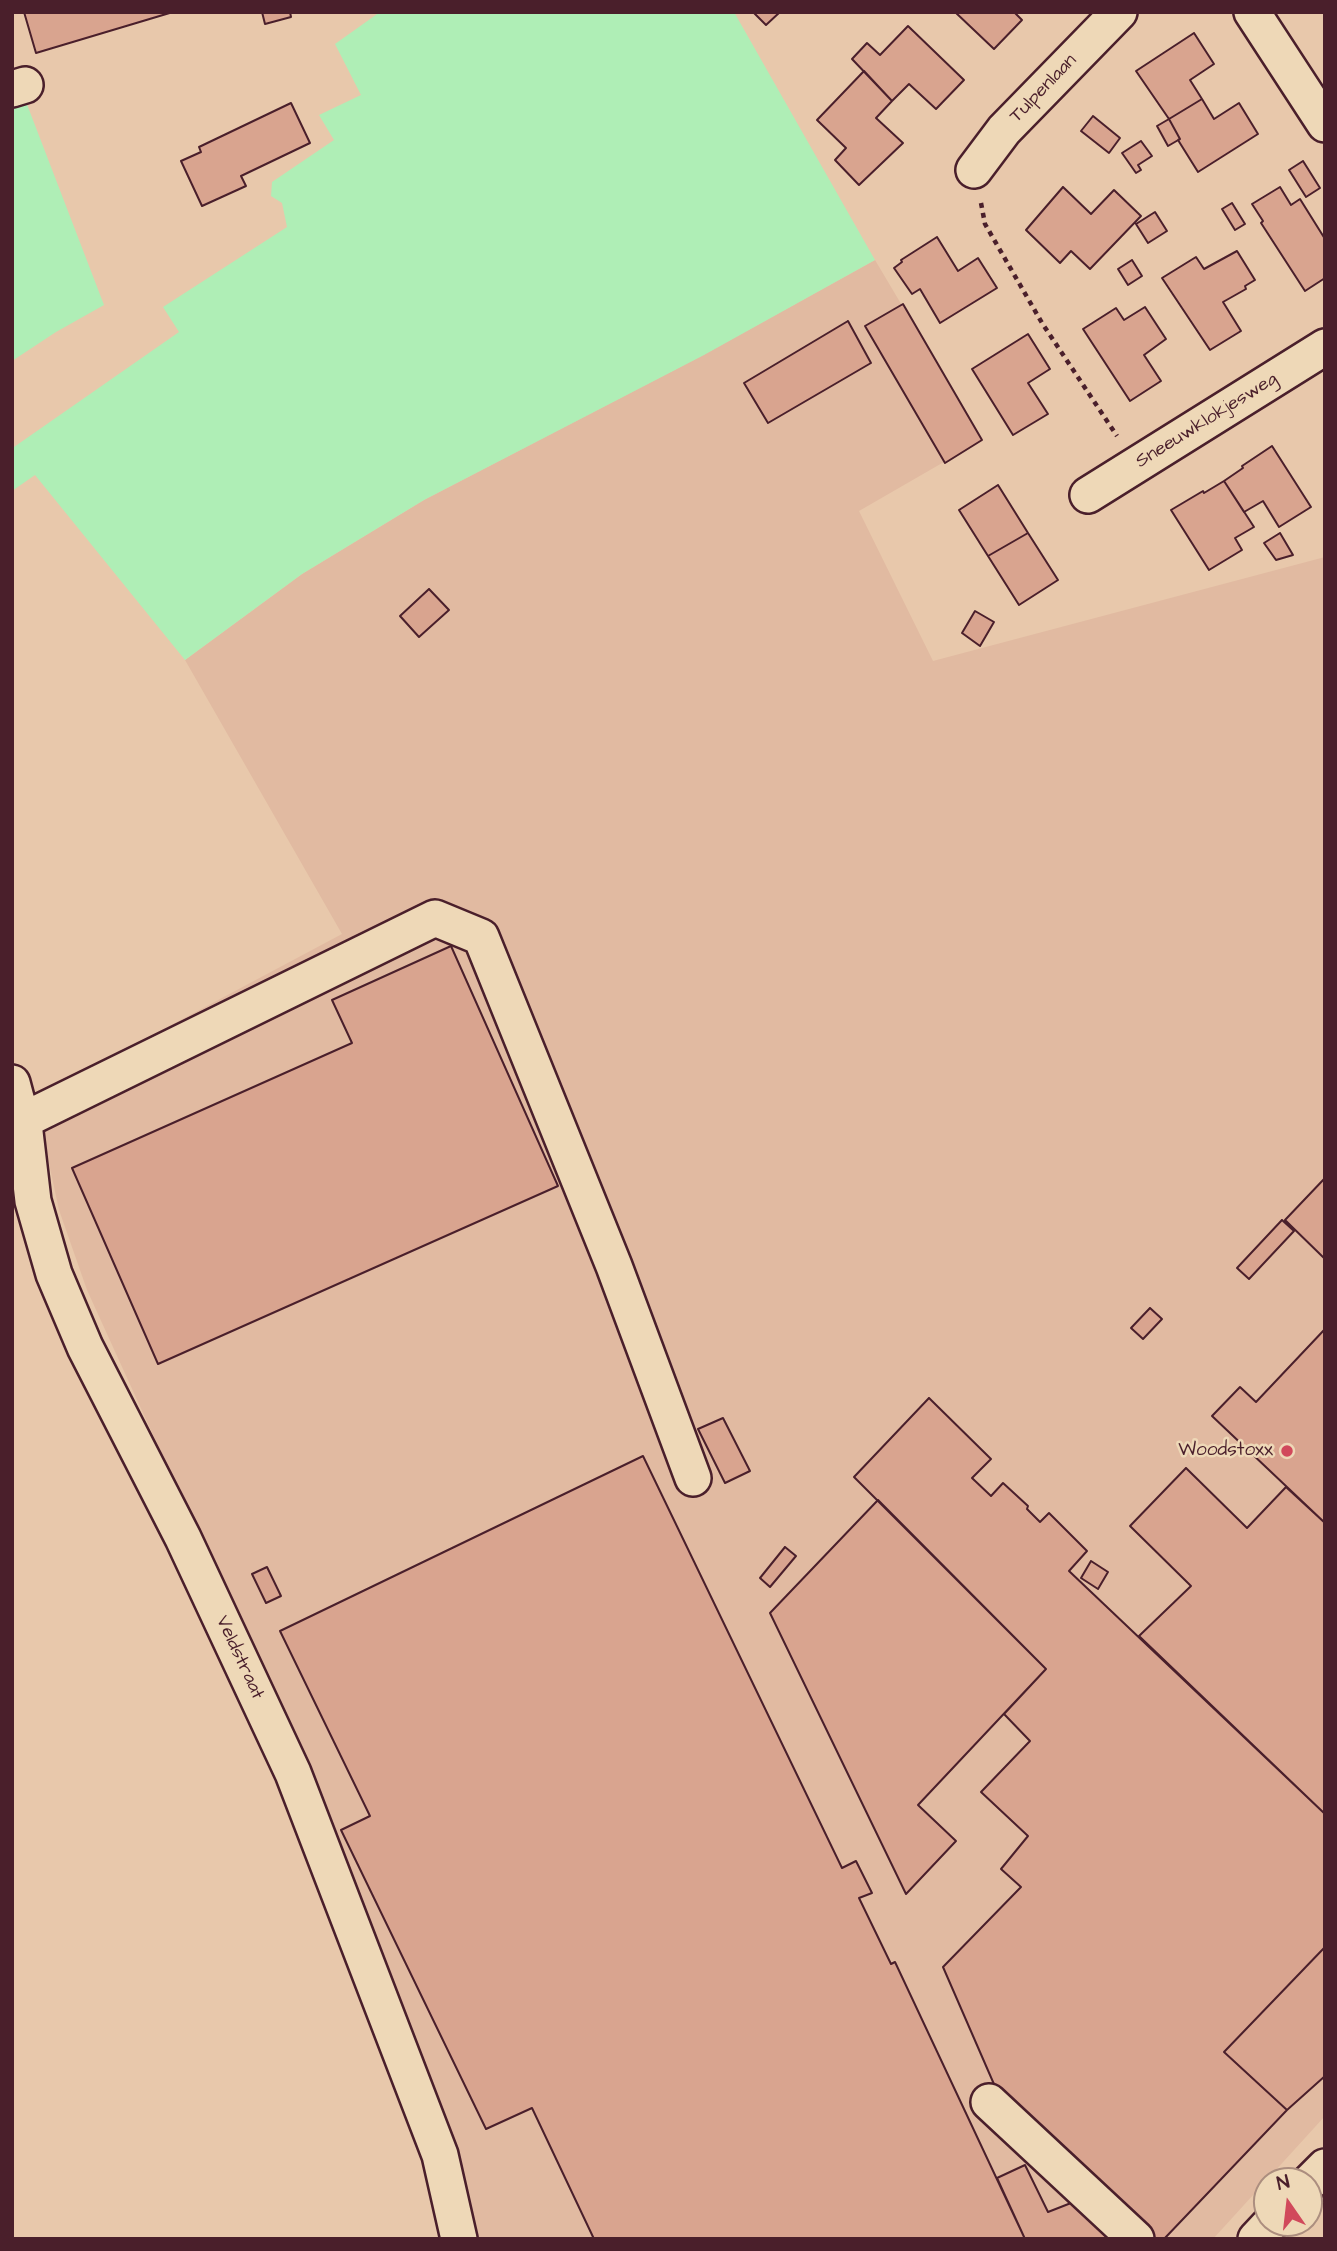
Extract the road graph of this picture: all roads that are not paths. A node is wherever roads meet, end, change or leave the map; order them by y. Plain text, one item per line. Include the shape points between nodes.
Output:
1 (1119, 12) edge
2 (1252, 12) edge
3 (1325, 124) edge
4 (974, 170) road end
5 (1325, 347) edge
6 (1088, 495) dead end
7 (12, 1083) edge
8 (22, 1121) junction
9 (693, 1478) dead end
10 (989, 2102) dead end
11 (459, 2239) edge
12 (1136, 2239) edge

1 - 4 street, Tulpenlaan via 1004,130
2 - 3 street
5 - 6 street, Sneeuwklokjesweg
7 - 8 street, Veldstraat
8 - 9 street via 435,918 481,937 614,1266
8 - 11 street, Veldstraat via 33,1201 54,1274 85,1347 183,1538 293,1773 439,2155
10 - 12 street

